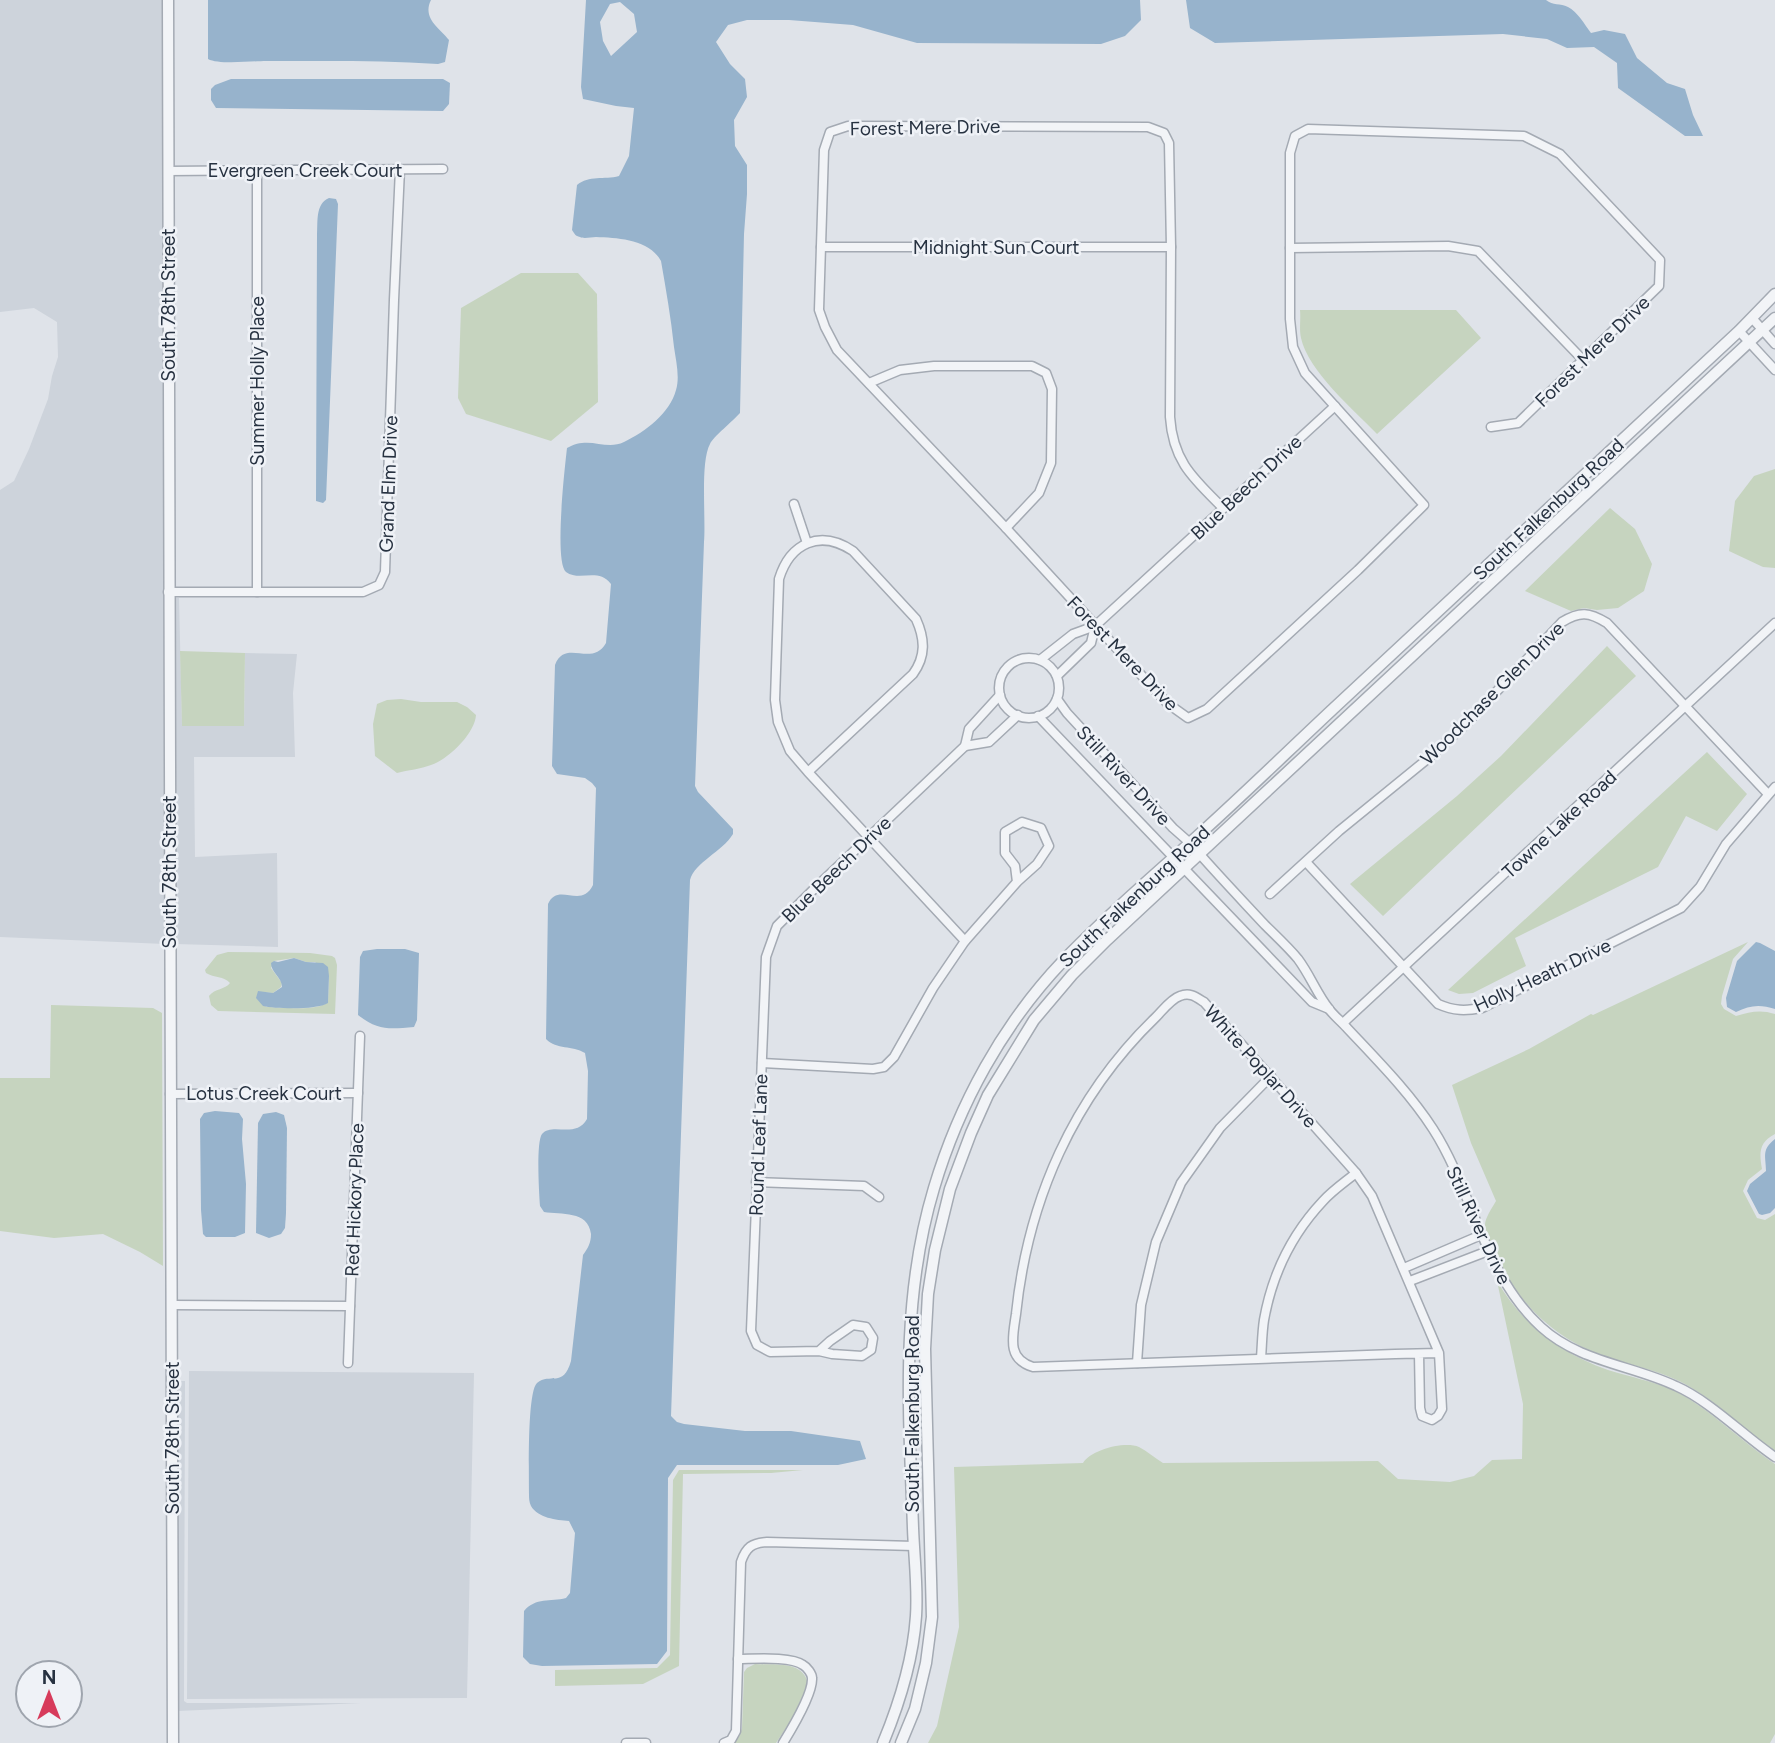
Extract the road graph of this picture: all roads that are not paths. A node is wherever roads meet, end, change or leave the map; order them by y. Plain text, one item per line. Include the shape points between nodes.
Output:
1 (168, 0) edge
2 (400, 169) junction
3 (443, 169) dead end
4 (257, 170) junction
5 (168, 171) junction
6 (821, 247) junction
7 (1171, 247) junction
8 (1290, 248) junction
9 (1775, 294) edge
10 (1752, 318) junction
11 (1775, 318) edge
12 (1763, 330) junction
13 (1739, 331) junction
14 (1749, 343) junction
15 (1775, 344) edge
16 (1583, 360) junction
17 (1775, 370) edge
18 (869, 383) junction
19 (1335, 406) junction
20 (1491, 428) dead end
21 (794, 504) dead end
22 (1223, 508) junction
23 (1006, 528) junction
24 (807, 543) junction
25 (168, 592) junction
26 (257, 592) junction
27 (1775, 623) edge
28 (1095, 626) junction
29 (1400, 647) junction
30 (1410, 658) junction
31 (1040, 660) junction
32 (1057, 676) junction
33 (1000, 695) junction
34 (1057, 699) junction
35 (1685, 707) junction
36 (1018, 715) junction
37 (1038, 716) junction
38 (965, 746) junction
39 (808, 772) junction
40 (1772, 791) edge
41 (870, 837) junction
42 (1190, 843) junction
43 (1199, 854) junction
44 (1173, 857) junction
45 (1306, 862) junction
46 (1183, 868) junction
47 (1017, 882) junction
48 (1270, 894) dead end
49 (965, 940) junction
50 (1404, 968) junction
51 (1329, 1009) junction
52 (1343, 1023) junction
53 (360, 1036) dead end
54 (762, 1063) junction
55 (1272, 1076) junction
56 (358, 1093) junction
57 (170, 1094) junction
58 (1356, 1173) junction
59 (756, 1182) junction
60 (879, 1197) dead end
61 (930, 1205) junction
62 (945, 1209) junction
63 (1481, 1235) junction
64 (1447, 1249) junction
65 (1488, 1251) junction
66 (1454, 1264) junction
67 (1404, 1268) junction
68 (1410, 1281) junction
69 (173, 1306) junction
70 (351, 1306) junction
71 (819, 1351) junction
72 (1419, 1353) junction
73 (1439, 1353) junction
74 (1261, 1358) junction
75 (348, 1363) dead end
76 (1137, 1363) junction
77 (1775, 1457) edge
78 (914, 1546) junction
79 (930, 1546) junction
80 (738, 1659) junction
81 (173, 1743) edge
82 (626, 1743) edge
83 (646, 1743) edge
84 (724, 1743) edge
85 (783, 1743) edge
86 (883, 1743) edge
87 (901, 1743) edge

1 - 5 street, South 78th Street
2 - 3 street, Evergreen Creek Court
2 - 4 street, Evergreen Creek Court
2 - 26 street, Grand Elm Drive via 385,572 379,585 363,592
4 - 5 street, Evergreen Creek Court
4 - 26 street, Summer Holly Place
5 - 25 street, South 78th Street
6 - 7 street, Midnight Sun Court
6 - 7 street, Forest Mere Drive via 824,150 830,132 848,126 1148,127 1164,133 1169,143
6 - 18 street, Forest Mere Drive via 819,310 825,327 837,350
7 - 22 street, Forest Mere Drive via 1171,436 1192,477
8 - 16 street via 1448,246 1478,251
8 - 16 street, Forest Mere Drive via 1290,153 1295,136 1308,129 1524,135 1560,154 1660,260 1659,286
8 - 19 street, Forest Mere Drive via 1293,347 1305,373
9 - 10 street, South Falkenburg Road
10 - 12 street
10 - 13 street, South Falkenburg Road
11 - 12 street, South Falkenburg Road
12 - 14 street, South Falkenburg Road
12 - 15 street
13 - 14 street
13 - 29 street, South Falkenburg Road
14 - 17 street
14 - 30 street, South Falkenburg Road
16 - 20 street, Forest Mere Drive via 1518,424
18 - 23 street, Forest Mere Drive
18 - 23 street via 900,370 933,366 1032,366 1046,373 1052,388 1051,463 1039,493
19 - 22 street, Blue Beech Drive
19 - 28 street, Forest Mere Drive via 1424,505 1207,709 1188,718
21 - 24 street
22 - 28 street, Blue Beech Drive
23 - 28 street, Forest Mere Drive
24 - 39 street via 791,554 779,579 775,701 790,751
24 - 39 street via 832,541 853,551 916,619 924,644 912,674
25 - 26 street, Grand Elm Drive
25 - 57 street, South 78th Street
27 - 35 street, Towne Lake Road
28 - 31 street, Blue Beech Drive via 1073,634
28 - 32 street, Blue Beech Drive via 1091,643
29 - 30 street
29 - 42 street, South Falkenburg Road
30 - 43 street, South Falkenburg Road
31 - 32 street
31 - 33 street via 1021,659 1006,668
32 - 34 street
33 - 36 street via 1003,704
33 - 38 street, Blue Beech Drive via 970,729
34 - 37 street
34 - 42 street, Still River Drive
35 - 40 street, Woodchase Glen Drive
35 - 45 street, Woodchase Glen Drive via 1607,623 1585,613 1572,616 1464,726
35 - 50 street, Towne Lake Road
36 - 37 street
36 - 38 street, Blue Beech Drive via 989,742
37 - 44 street, Still River Drive
38 - 41 street, Blue Beech Drive
39 - 41 street
40 - 50 street, Holly Heath Drive via 1726,844 1681,908 1482,1008 1452,1010 1438,1004
41 - 49 street
41 - 54 street, Blue Beech Drive via 777,926 766,957
42 - 43 street, Still River Drive
42 - 44 street, South Falkenburg Road
43 - 46 street, South Falkenburg Road
43 - 51 street, Still River Drive via 1298,960
44 - 46 street, Still River Drive
44 - 61 street, South Falkenburg Road via 1060,964 1022,1010 973,1088 954,1129
45 - 48 street, Woodchase Glen Drive
45 - 50 street, Holly Heath Drive
46 - 51 street, Still River Drive via 1312,1002
46 - 62 street, South Falkenburg Road via 1072,975 1034,1020 988,1095
47 - 47 street, Round Leaf Lane via 1015,866 1005,853 1006,832 1022,822 1041,828 1049,846
47 - 49 street, Round Leaf Lane
49 - 54 street, Round Leaf Lane via 894,1057 884,1066
50 - 52 street, Towne Lake Road
51 - 52 street, Still River Drive
52 - 63 street, Still River Drive via 1433,1129
53 - 56 street, Red Hickory Place
54 - 59 street, Round Leaf Lane
55 - 58 street, White Poplar Drive
55 - 76 street via 1220,1128 1181,1183 1156,1242 1141,1305
55 - 76 street, White Poplar Drive via 1204,1002 1191,994 1177,996 1101,1080 1054,1161 1019,1280 1014,1350 1018,1359 1033,1367
56 - 57 street, Lotus Creek Court
56 - 70 street, Red Hickory Place
57 - 69 street, South 78th Street
58 - 67 street, White Poplar Drive via 1372,1196
58 - 74 street via 1301,1226 1282,1259 1263,1324
59 - 60 street via 864,1186
59 - 71 street, Round Leaf Lane via 751,1331 757,1345 770,1352
61 - 62 street
61 - 78 street, South Falkenburg Road via 912,1293 909,1348
62 - 79 street, South Falkenburg Road via 928,1294 925,1349
63 - 64 street
63 - 65 street, Still River Drive
64 - 66 street
64 - 67 street
65 - 66 street
65 - 77 street, Still River Drive via 1523,1310 1544,1330 1608,1364 1679,1387
66 - 68 street
67 - 68 street, White Poplar Drive
68 - 73 street, White Poplar Drive
69 - 70 street
69 - 81 street, South 78th Street
70 - 75 street, Red Hickory Place
71 - 71 street, Round Leaf Lane via 862,1356 871,1350 873,1338 866,1327 853,1325
72 - 73 street, White Poplar Drive
72 - 73 street, White Poplar Drive via 1420,1408 1422,1416 1432,1419 1441,1409
72 - 74 street, White Poplar Drive
74 - 76 street, White Poplar Drive
78 - 79 street
78 - 80 street via 756,1542 744,1552 741,1562
78 - 86 street, South Falkenburg Road via 916,1615 909,1663
79 - 87 street, South Falkenburg Road via 932,1617 926,1663
80 - 84 street via 736,1731
80 - 85 street via 786,1660 802,1664 810,1672 809,1693
82 - 83 street

